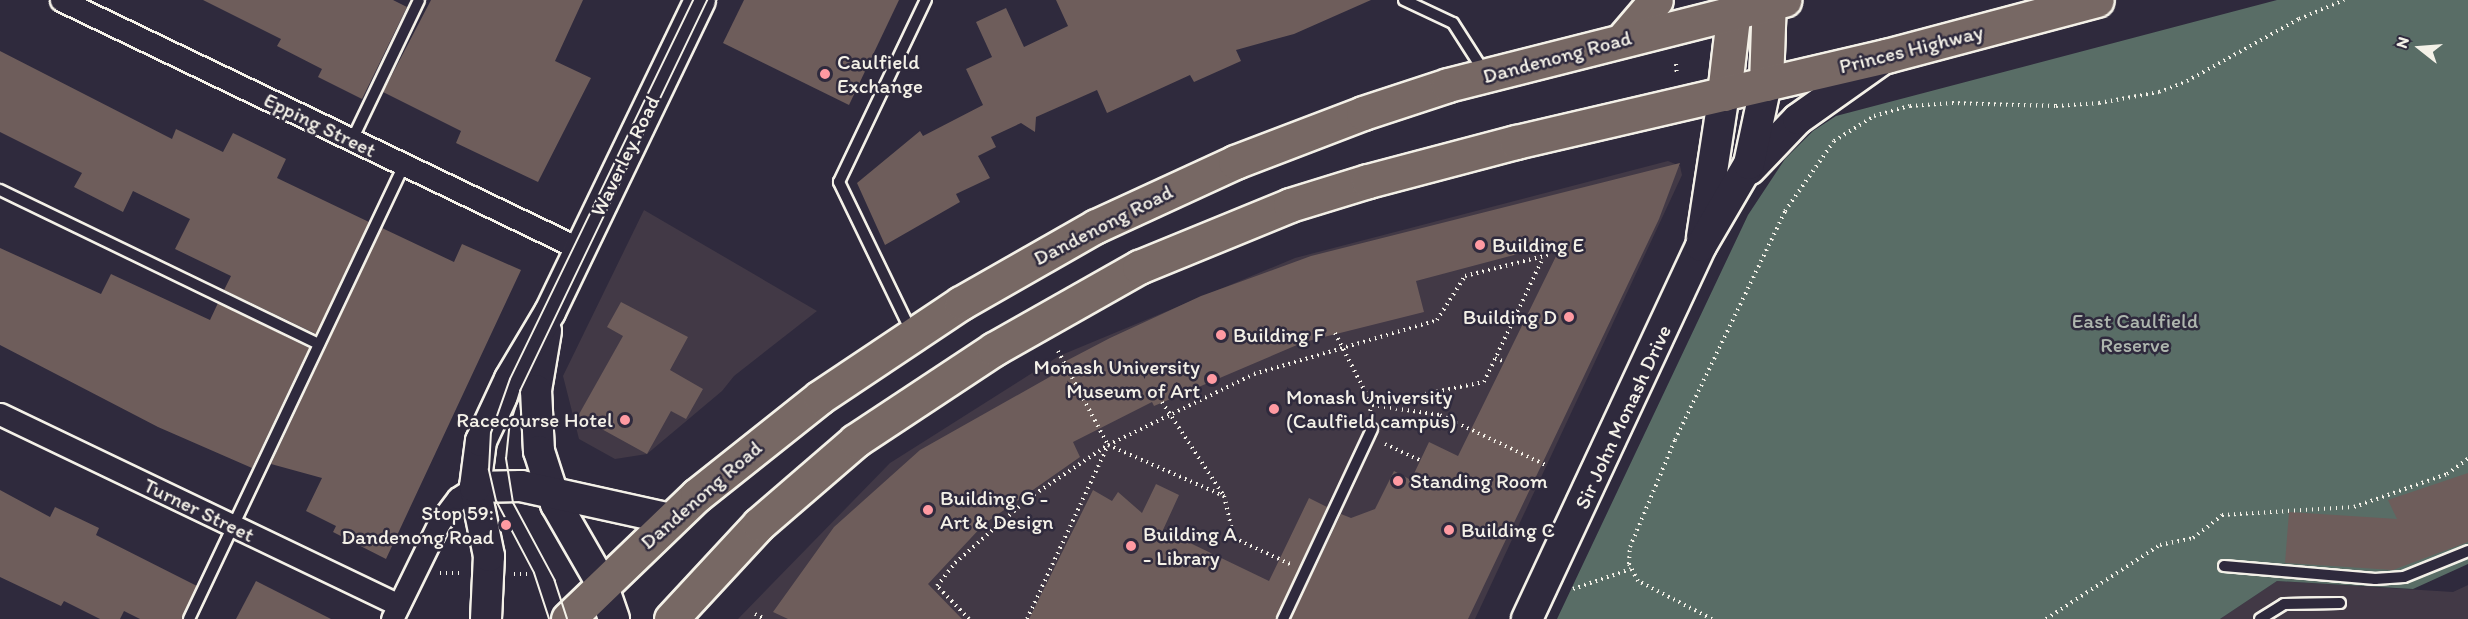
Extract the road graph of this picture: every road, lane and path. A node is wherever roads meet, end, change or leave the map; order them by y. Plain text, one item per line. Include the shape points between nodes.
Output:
1 (61, 0) edge
2 (419, 0) edge
3 (700, 0) edge
4 (926, 0) edge
5 (1404, 0) edge
6 (1656, 0) edge
7 (2097, 0) edge
8 (2344, 0) edge
9 (1774, 1) edge
10 (1735, 7) edge
11 (1622, 40) junction
12 (1886, 56) junction
13 (1486, 75) junction
14 (1766, 84) junction
15 (1724, 94) junction
16 (1869, 107) dead end
17 (1874, 116) junction
18 (352, 140) junction
19 (404, 165) junction
20 (1743, 176) junction
21 (0, 190) edge
22 (1701, 246) junction
23 (580, 249) junction
24 (550, 312) junction
25 (912, 333) junction
26 (1335, 333) dead end
27 (319, 344) junction
28 (1339, 347) junction
29 (1058, 351) dead end
30 (1495, 358) junction
31 (1505, 362) dead end
32 (1162, 402) dead end
33 (1372, 405) junction
34 (0, 414) edge
35 (1169, 415) junction
36 (1370, 433) junction
37 (1108, 445) junction
38 (2468, 459) edge
39 (1420, 460) dead end
40 (1548, 466) dead end
41 (475, 487) junction
42 (1025, 493) dead end
43 (552, 494) junction
44 (1224, 496) junction
45 (1029, 498) junction
46 (671, 519) junction
47 (234, 526) junction
48 (2468, 551) edge
49 (2224, 566) dead end
50 (1296, 567) dead end
51 (1631, 569) junction
52 (438, 573) dead end
53 (468, 573) dead end
54 (602, 584) junction
55 (1568, 591) dead end
56 (2340, 603) dead end
57 (395, 612) edge
58 (755, 614) dead end
59 (189, 619) edge
60 (486, 619) edge
61 (568, 619) edge
62 (614, 619) edge
63 (671, 619) edge
64 (765, 619) edge
65 (969, 619) edge
66 (1027, 619) edge
67 (1283, 619) edge
68 (1527, 619) edge
69 (1712, 619) edge
70 (2046, 619) edge
71 (2260, 619) edge

1 - 18 street, Epping Street
2 - 18 lane
3 - 23 main road, Waverley Road
4 - 25 lane via 839,182
5 - 13 lane via 1452,23
6 - 11 main road
7 - 12 main road, Princes Highway
8 - 17 path via 2299,19 2187,81 2159,92 2099,104 1910,106
9 - 10 main road
9 - 14 main road
10 - 11 main road, Dandenong Road
10 - 15 main road
11 - 13 main road, Dandenong Road
12 - 14 main road, Princes Highway
12 - 20 main road via 1798,119
13 - 25 main road, Dandenong Road via 1363,113 1192,181 1020,267
14 - 15 main road, Princes Highway
14 - 20 main road, Sir John Monash Drive via 1755,144
15 - 22 main road, Sir John Monash Drive
15 - 63 main road via 1368,181 1281,209 1139,267 994,349 855,441 759,524
16 - 17 path
17 - 51 path via 1834,141 1785,211 1641,517 1630,547
18 - 19 street, Epping Street
19 - 23 street, Epping Street
19 - 27 lane
20 - 22 main road, Sir John Monash Drive
21 - 27 lane
22 - 68 main road, Sir John Monash Drive
23 - 24 main road, Waverley Road
24 - 41 main road, Waverley Road via 485,432 476,464
24 - 43 main road, Waverley Road via 535,414 539,451
25 - 46 main road, Dandenong Road via 774,432
26 - 28 path
27 - 47 lane
28 - 30 path via 1437,320 1465,276 1546,256
28 - 33 path
28 - 35 path via 1254,374
29 - 37 path
30 - 31 path
30 - 33 path via 1484,382
32 - 35 path
33 - 36 path via 1360,432
33 - 40 path via 1440,415
34 - 47 street, Turner Street
35 - 37 path
35 - 44 path
36 - 39 path
36 - 67 lane
37 - 44 path
37 - 45 path
37 - 66 path
38 - 70 path via 2447,474 2354,507 2222,515 2193,538 2160,545
41 - 43 main road via 509,484
41 - 57 street via 452,504
41 - 60 main road, Waverley Road via 489,555
42 - 45 path
43 - 46 main road
43 - 54 main road, Waverley Road
44 - 50 path via 1234,538
45 - 65 path via 953,562 937,586
46 - 54 main road, Dandenong Road
47 - 57 street, Turner Street
47 - 59 lane
48 - 49 lane via 2404,577 2374,579
51 - 55 path
51 - 69 path via 1648,588
52 - 53 path
54 - 61 main road, Dandenong Road
54 - 62 main road, Waverley Road
56 - 71 lane via 2284,604
58 - 64 path

